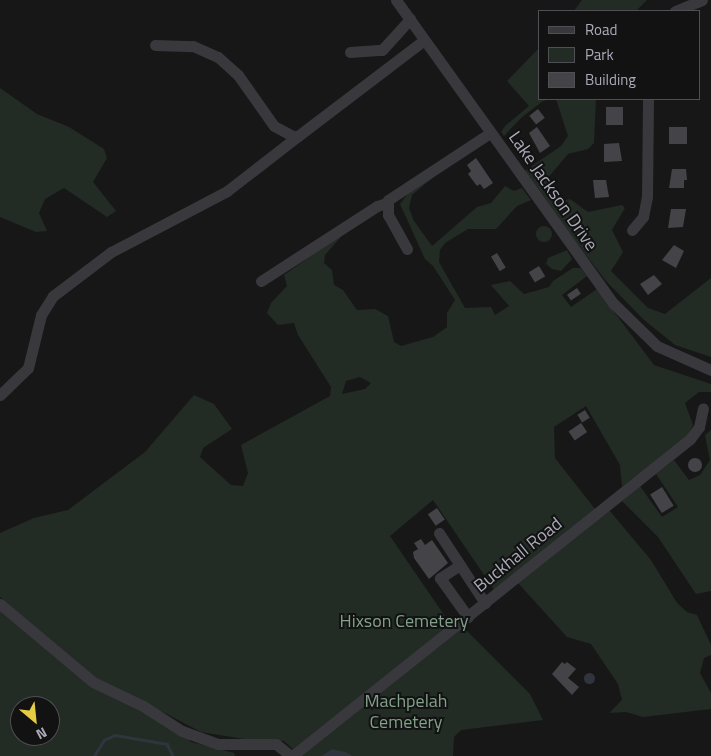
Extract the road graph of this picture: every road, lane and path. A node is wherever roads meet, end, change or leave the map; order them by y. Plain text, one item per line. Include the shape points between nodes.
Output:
1 (396, 0) edge
2 (702, 0) edge
3 (677, 10) edge
4 (410, 19) junction
5 (424, 40) junction
6 (155, 45) dead end
7 (350, 52) dead end
8 (648, 100) edge
9 (490, 133) junction
10 (298, 136) junction
11 (387, 203) junction
12 (632, 230) dead end
13 (407, 249) dead end
14 (261, 281) dead end
15 (711, 370) edge
16 (0, 395) edge
17 (703, 408) dead end
18 (438, 532) dead end
19 (460, 565) junction
20 (485, 603) junction
21 (0, 604) edge
22 (468, 617) junction
23 (292, 756) edge

1 - 4 street, Lake Jackson Drive
2 - 3 street
4 - 5 street, Lake Jackson Drive
4 - 7 street via 382,50
5 - 9 street, Lake Jackson Drive
5 - 10 street
6 - 10 street via 192,46 218,57 238,75 280,131
8 - 12 street via 647,197 643,217
9 - 11 street via 391,196
9 - 15 street, Lake Jackson Drive via 591,275 633,325 657,346
10 - 16 street via 227,191 111,252 53,296 41,314 28,368
11 - 13 street via 388,215
11 - 14 street via 377,206
17 - 20 street, Buckhall Road via 699,427 690,439
18 - 19 street
19 - 20 street
19 - 22 street via 440,578
20 - 22 street, Buckhall Road
21 - 23 street via 93,682 194,737 227,745 276,744
22 - 23 street, Buckhall Road

